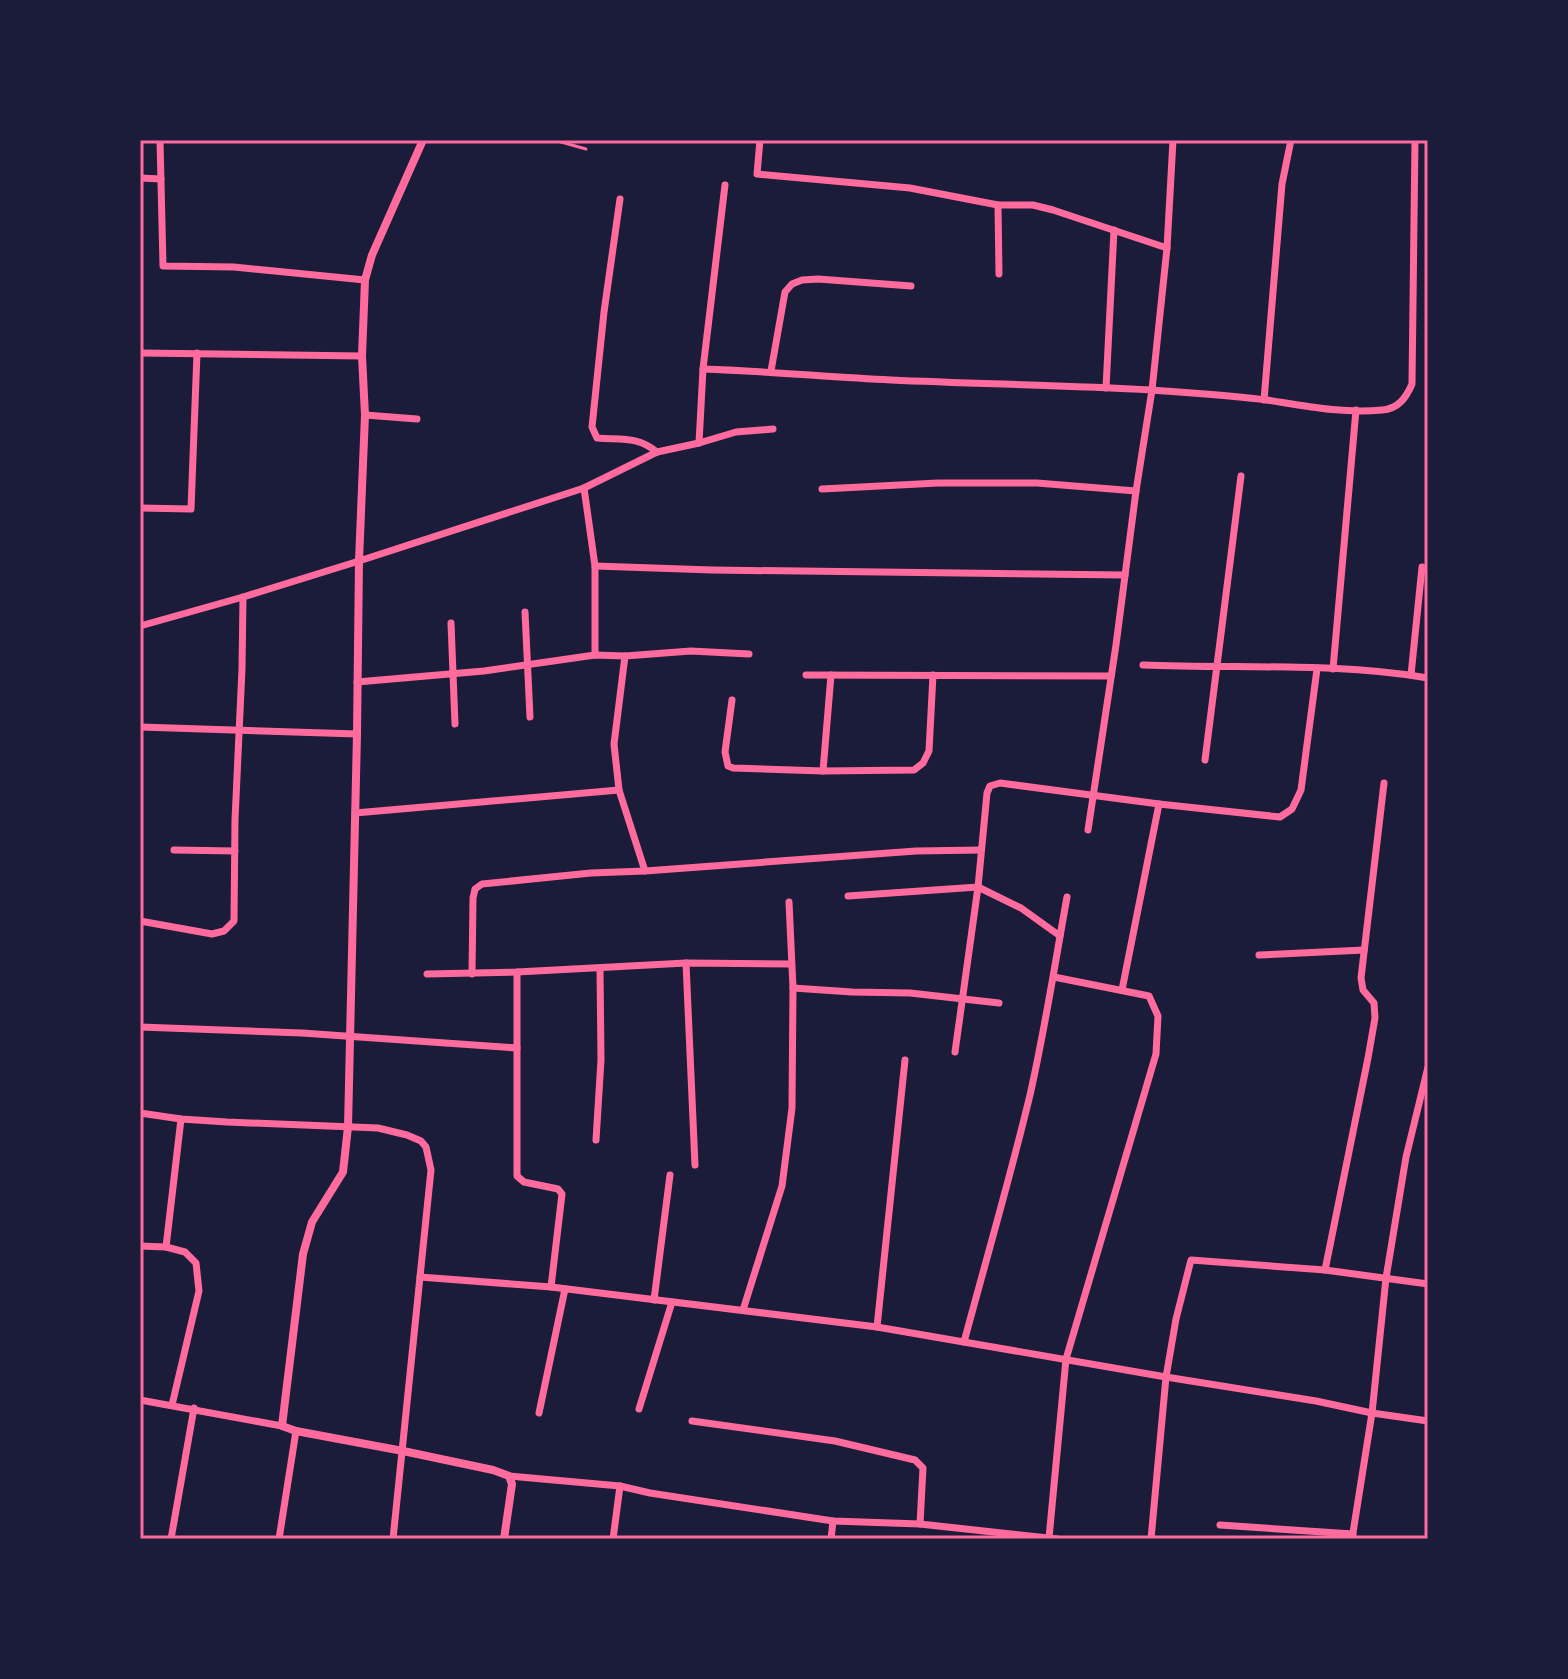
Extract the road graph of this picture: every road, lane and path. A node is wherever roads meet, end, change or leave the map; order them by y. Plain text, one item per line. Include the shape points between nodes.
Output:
1 (160, 140) edge
2 (423, 140) edge
3 (554, 140) edge
4 (760, 140) edge
5 (1173, 140) edge
6 (1291, 140) edge
7 (1415, 140) edge
8 (586, 149) dead end
9 (140, 178) edge
10 (161, 179) junction
11 (725, 185) dead end
12 (620, 199) dead end
13 (998, 205) junction
14 (1114, 230) junction
15 (1167, 248) junction
16 (999, 274) dead end
17 (365, 280) junction
18 (911, 286) dead end
19 (140, 353) edge
20 (197, 353) junction
21 (362, 356) junction
22 (703, 369) junction
23 (771, 371) junction
24 (1106, 388) junction
25 (1152, 390) junction
26 (1264, 400) junction
27 (1356, 410) junction
28 (365, 415) junction
29 (417, 419) dead end
30 (773, 429) dead end
31 (699, 443) junction
32 (657, 452) junction
33 (1241, 476) dead end
34 (584, 488) junction
35 (822, 489) dead end
36 (1136, 491) junction
37 (140, 508) edge
38 (359, 561) junction
39 (595, 566) junction
40 (1422, 567) dead end
41 (1125, 575) junction
42 (243, 597) junction
43 (525, 612) dead end
44 (451, 623) dead end
45 (140, 626) edge
46 (749, 654) dead end
47 (595, 655) junction
48 (625, 656) junction
49 (528, 665) junction
50 (1143, 665) dead end
51 (1216, 668) junction
52 (1317, 669) junction
53 (1333, 669) junction
54 (453, 674) junction
55 (806, 675) dead end
56 (831, 675) junction
57 (933, 675) junction
58 (1411, 675) junction
59 (1111, 676) junction
60 (1428, 678) edge
61 (357, 682) junction
62 (732, 700) dead end
63 (530, 717) dead end
64 (455, 724) dead end
65 (140, 727) edge
66 (240, 730) junction
67 (357, 734) junction
68 (1205, 760) dead end
69 (823, 771) junction
70 (1384, 783) dead end
71 (619, 790) junction
72 (1093, 796) junction
73 (1159, 804) junction
74 (355, 813) junction
75 (1088, 830) dead end
76 (174, 850) dead end
77 (981, 850) junction
78 (235, 851) junction
79 (645, 871) junction
80 (978, 887) junction
81 (848, 896) dead end
82 (1067, 897) dead end
83 (789, 902) dead end
84 (140, 921) edge
85 (1060, 936) junction
86 (1364, 950) junction
87 (1259, 955) dead end
88 (686, 963) junction
89 (791, 964) junction
90 (600, 968) junction
91 (517, 972) junction
92 (427, 974) dead end
93 (472, 974) junction
94 (1054, 977) junction
95 (793, 988) junction
96 (1122, 990) junction
97 (962, 998) junction
98 (999, 1003) dead end
99 (140, 1027) edge
100 (351, 1037) junction
101 (517, 1048) junction
102 (955, 1052) dead end
103 (905, 1060) dead end
104 (1428, 1067) edge
105 (140, 1113) edge
106 (181, 1119) junction
107 (348, 1127) junction
108 (596, 1140) dead end
109 (695, 1165) dead end
110 (670, 1175) dead end
111 (140, 1246) edge
112 (166, 1247) junction
113 (1325, 1270) junction
114 (420, 1277) junction
115 (1386, 1278) junction
116 (1428, 1284) edge
117 (551, 1287) junction
118 (565, 1289) junction
119 (654, 1300) junction
120 (672, 1302) junction
121 (743, 1310) junction
122 (877, 1327) junction
123 (964, 1342) junction
124 (1066, 1359) junction
125 (1166, 1377) junction
126 (140, 1400) edge
127 (172, 1405) junction
128 (194, 1408) junction
129 (639, 1409) dead end
130 (539, 1413) dead end
131 (1372, 1413) junction
132 (692, 1421) dead end
133 (1428, 1421) edge
134 (282, 1426) junction
135 (296, 1431) junction
136 (403, 1451) junction
137 (509, 1476) junction
138 (620, 1486) junction
139 (833, 1521) junction
140 (920, 1524) junction
141 (1220, 1525) dead end
142 (1353, 1536) edge
143 (1049, 1538) edge
144 (171, 1539) edge
145 (279, 1539) edge
146 (393, 1539) edge
147 (504, 1539) edge
148 (613, 1539) edge
149 (831, 1539) edge
150 (1057, 1539) edge
151 (1151, 1539) edge

1 - 10 street
2 - 17 street
3 - 8 lane
4 - 13 street via 757,174 910,188
5 - 15 street
6 - 26 street via 1282,184
7 - 27 street via 1412,384 1397,406
9 - 10 street
10 - 17 street via 163,266
11 - 22 street
12 - 32 street via 592,427 597,438 639,441
13 - 14 street via 1033,205
13 - 16 street
14 - 15 street
14 - 24 street
15 - 25 street
17 - 21 street
18 - 23 street via 818,279 792,284 785,292
19 - 20 street
20 - 21 street
20 - 37 street via 191,509
21 - 28 street
22 - 23 street
22 - 31 street
23 - 24 street
24 - 25 street
25 - 26 street
25 - 36 street
26 - 27 street
27 - 53 street
28 - 29 street
28 - 38 street
30 - 31 street
31 - 32 street
32 - 34 street
33 - 51 street
34 - 38 street
34 - 39 street
35 - 36 street via 1037,483
36 - 41 street
38 - 42 street
38 - 61 street
39 - 41 street
39 - 47 street
40 - 58 street
41 - 59 street
42 - 45 street
42 - 66 street
43 - 49 street
44 - 54 street
46 - 48 street
47 - 48 street
47 - 49 street
48 - 71 street via 614,744
49 - 54 street
49 - 63 street
50 - 51 street
51 - 52 street
51 - 68 street
52 - 53 street
52 - 73 street via 1301,790 1292,809 1280,817
53 - 58 street
54 - 61 street
54 - 64 street
55 - 56 street
56 - 57 street
56 - 69 street
57 - 59 street
57 - 69 street via 929,751 919,767
58 - 60 street
59 - 72 street
61 - 67 street
62 - 69 street via 728,766
65 - 66 street
66 - 67 street
66 - 78 street
67 - 74 street
70 - 86 street
71 - 74 street
71 - 79 street
72 - 73 street
72 - 75 street
72 - 77 street via 990,786
73 - 96 street
74 - 100 street
76 - 78 street
77 - 79 street
77 - 80 street
78 - 84 street via 234,921 224,931 212,934
79 - 93 street via 478,886 473,898
80 - 81 street
80 - 85 street via 1021,908
80 - 97 street
82 - 85 street
83 - 89 street
85 - 94 street
86 - 87 street
86 - 113 street via 1361,984 1374,1003 1375,1018
88 - 89 street
88 - 90 street
88 - 109 street
89 - 95 street
90 - 91 street
90 - 108 street
91 - 93 street
91 - 101 street
92 - 93 street
94 - 96 street
94 - 123 street via 1026,1108
95 - 97 street
95 - 121 street via 792,1108 782,1186
96 - 124 street via 1149,996 1158,1016 1156,1054
97 - 98 street
97 - 102 street
99 - 100 street
100 - 101 street
100 - 107 street
101 - 117 street via 517,1176 562,1194
103 - 122 street
104 - 115 street via 1406,1157
105 - 106 street
106 - 107 street
106 - 112 street
107 - 114 street via 407,1135 426,1147 431,1170
107 - 134 street via 343,1172 312,1222 303,1254
110 - 119 street
111 - 112 street
112 - 127 street via 185,1252 196,1263 199,1291
113 - 115 street
113 - 125 street via 1191,1260
114 - 117 street
114 - 136 street
115 - 116 street
115 - 131 street
117 - 118 street
118 - 119 street
118 - 130 street
119 - 120 street
120 - 121 street
120 - 129 street
121 - 122 street
122 - 123 street
123 - 124 street
124 - 125 street
124 - 143 street
125 - 131 street
125 - 151 street
126 - 127 street
127 - 128 street
128 - 134 street
128 - 144 street
131 - 133 street
131 - 142 street
132 - 140 street via 835,1441 915,1460 923,1468
134 - 135 street
135 - 136 street
135 - 145 street
136 - 137 street
136 - 146 street
137 - 138 street
137 - 147 street
138 - 139 street
138 - 148 street
139 - 140 street
139 - 149 street
140 - 143 street
141 - 142 street
143 - 150 street

